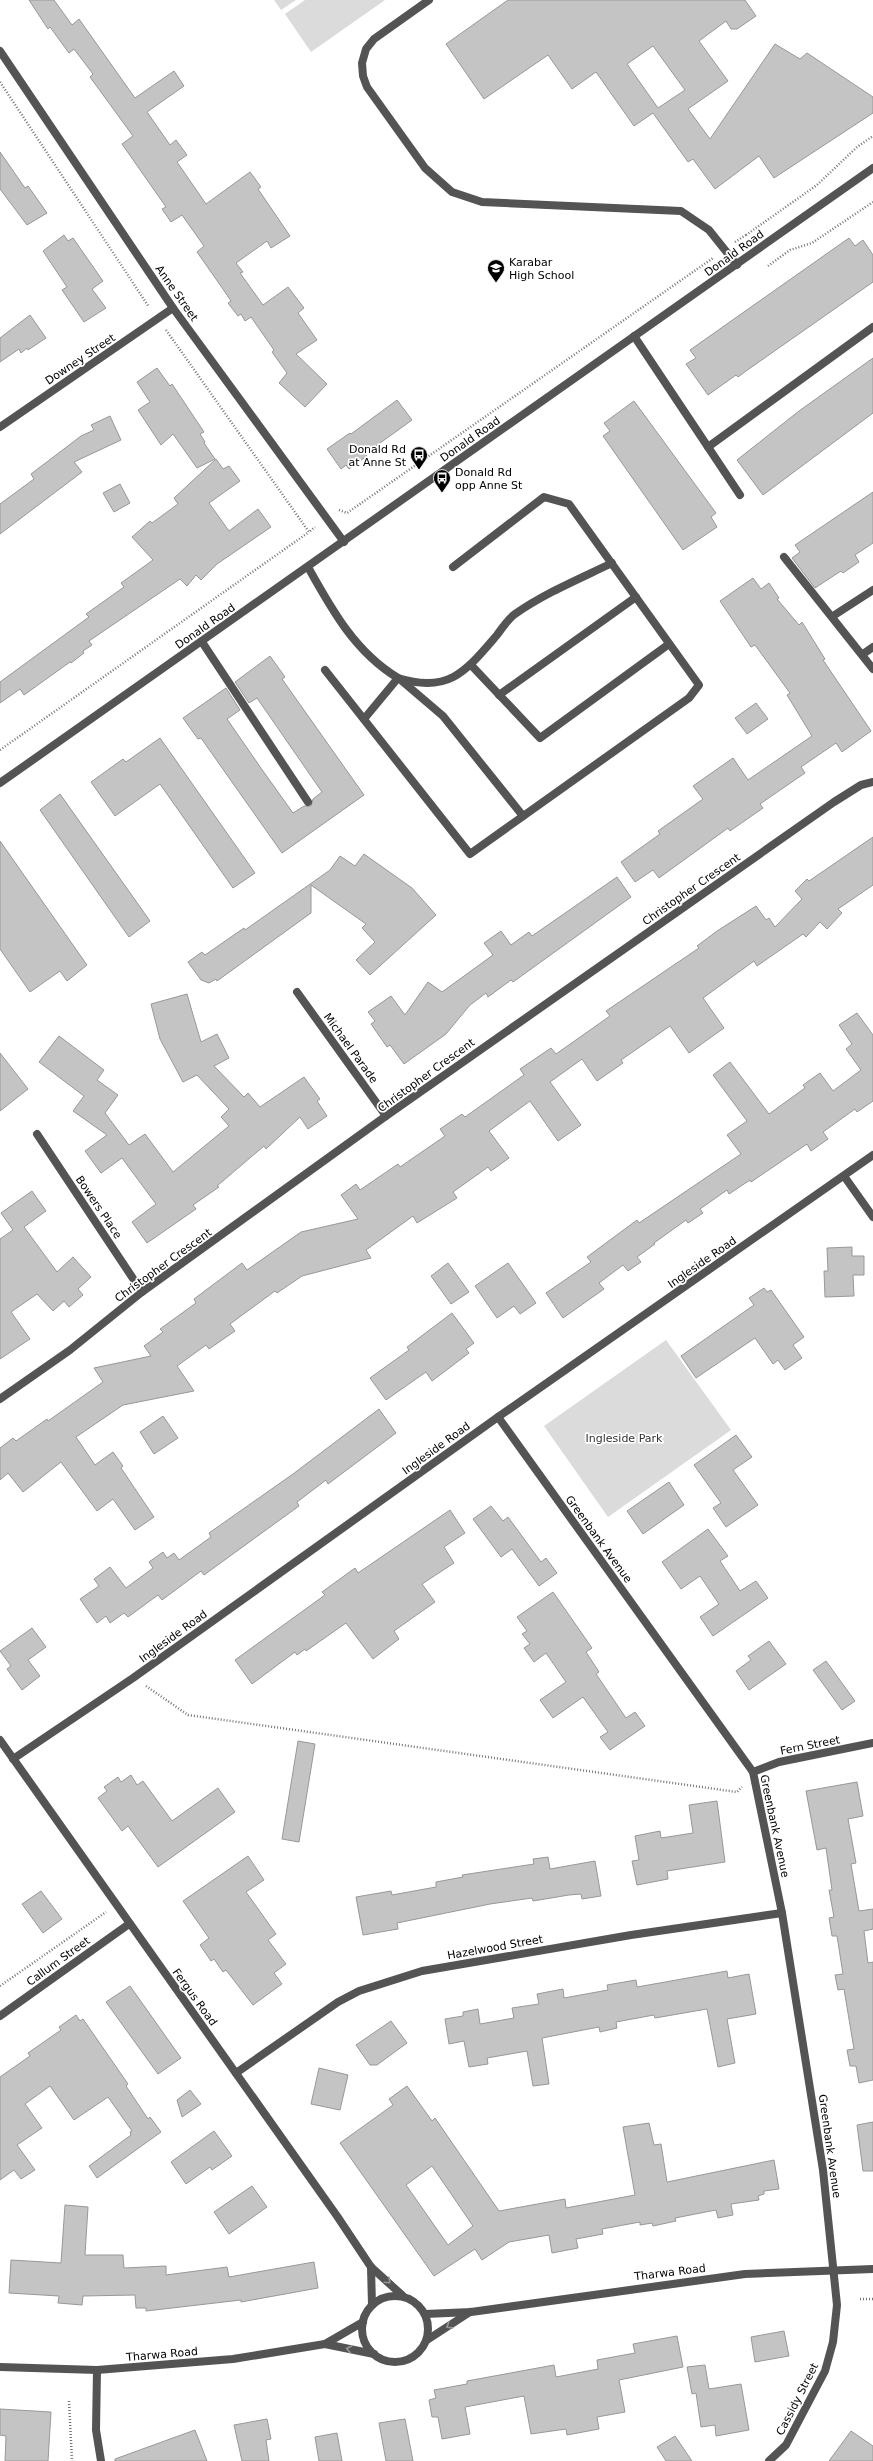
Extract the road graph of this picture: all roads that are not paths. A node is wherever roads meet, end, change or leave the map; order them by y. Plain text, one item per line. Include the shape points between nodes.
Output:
1 (429, 0) edge
2 (0, 51) edge
3 (873, 169) edge
4 (737, 265) junction
5 (173, 308) junction
6 (873, 327) edge
7 (634, 336) junction
8 (0, 427) edge
9 (708, 447) junction
10 (740, 495) dead end
11 (344, 542) junction
12 (784, 557) dead end
13 (612, 563) junction
14 (308, 567) junction
15 (453, 568) dead end
16 (873, 590) edge
17 (636, 597) junction
18 (833, 616) junction
19 (202, 642) junction
20 (669, 644) junction
21 (873, 647) edge
22 (863, 654) junction
23 (471, 665) junction
24 (873, 669) edge
25 (325, 670) dead end
26 (398, 678) junction
27 (499, 695) junction
28 (364, 719) junction
29 (873, 782) edge
30 (0, 783) edge
31 (308, 802) dead end
32 (524, 816) junction
33 (297, 992) dead end
34 (386, 1116) junction
35 (37, 1134) dead end
36 (873, 1155) edge
37 (844, 1176) junction
38 (873, 1217) edge
39 (142, 1292) junction
40 (0, 1399) edge
41 (498, 1417) junction
42 (0, 1740) edge
43 (873, 1743) edge
44 (13, 1759) junction
45 (753, 1772) junction
46 (782, 1913) junction
47 (129, 1924) junction
48 (0, 2016) edge
49 (236, 2073) junction
50 (371, 2267) junction
51 (834, 2269) junction
52 (873, 2269) edge
53 (403, 2296) junction
54 (372, 2305) junction
55 (471, 2312) junction
56 (425, 2314) junction
57 (363, 2322) junction
58 (427, 2340) junction
59 (325, 2344) junction
60 (374, 2354) junction
61 (0, 2367) edge
62 (97, 2370) junction
63 (101, 2461) edge
64 (770, 2461) edge

1 - 4 street via 374,40 366,50 362,63 368,87 414,154 438,181 452,192 482,202 681,211 709,230
2 - 5 street, Anne Street
3 - 4 street, Donald Road
4 - 7 street, Donald Road
5 - 8 street, Downey Street
5 - 11 street, Anne Street
6 - 9 street
7 - 9 street
7 - 11 street, Donald Road
9 - 10 street
11 - 14 street, Donald Road
12 - 18 street
13 - 15 street via 569,504 544,497
13 - 17 street
13 - 23 street via 544,596 513,615
14 - 19 street, Donald Road
14 - 26 street via 349,634 373,660
16 - 18 street
17 - 20 street
17 - 27 street
18 - 22 street
19 - 30 street, Donald Road
19 - 31 street
20 - 27 street via 540,738
20 - 32 street via 699,685 689,698
21 - 22 street
22 - 24 street
23 - 26 street via 448,680 437,683 410,682
23 - 27 street
25 - 28 street
26 - 28 street
26 - 32 street via 443,716
28 - 32 street via 470,854
29 - 34 street, Christopher Crescent via 861,785 834,802
33 - 34 street, Michael Parade
34 - 39 street, Christopher Crescent
35 - 39 street, Bowers Place
36 - 37 street, Ingleside Road
37 - 38 street
37 - 41 street, Ingleside Road
39 - 40 street, Christopher Crescent via 70,1350
41 - 44 street, Ingleside Road via 134,1678
41 - 45 street, Greenbank Avenue
42 - 44 street, Fergus Road
43 - 45 street, Fern Street via 779,1762
44 - 47 street, Fergus Road
45 - 46 street, Greenbank Avenue
46 - 49 street, Hazelwood Street via 630,1935 422,1971 359,1991 338,2002
46 - 51 street, Greenbank Avenue via 823,2170
47 - 48 street, Callum Street
47 - 49 street, Fergus Road
49 - 50 street, Fergus Road
50 -> 53 street, Fergus Road
50 - 54 street
51 - 52 street, Tharwa Road
51 - 55 street, Tharwa Road via 737,2274
51 - 64 street, Cassidy Street via 836,2324 825,2371 786,2445
53 - 54 street via 387,2296
53 - 56 street via 416,2303
54 - 57 street
55 - 56 street, Tharwa Road
55 -> 58 street, Tharwa Road
56 - 58 street via 428,2322
57 - 59 street, Tharwa Road
57 - 60 street via 364,2340
58 - 60 street via 414,2356 404,2360 394,2362
60 -> 59 street, Tharwa Road
59 - 62 street, Tharwa Road via 233,2359
61 - 62 street, Tharwa Road
62 - 63 street via 96,2430

